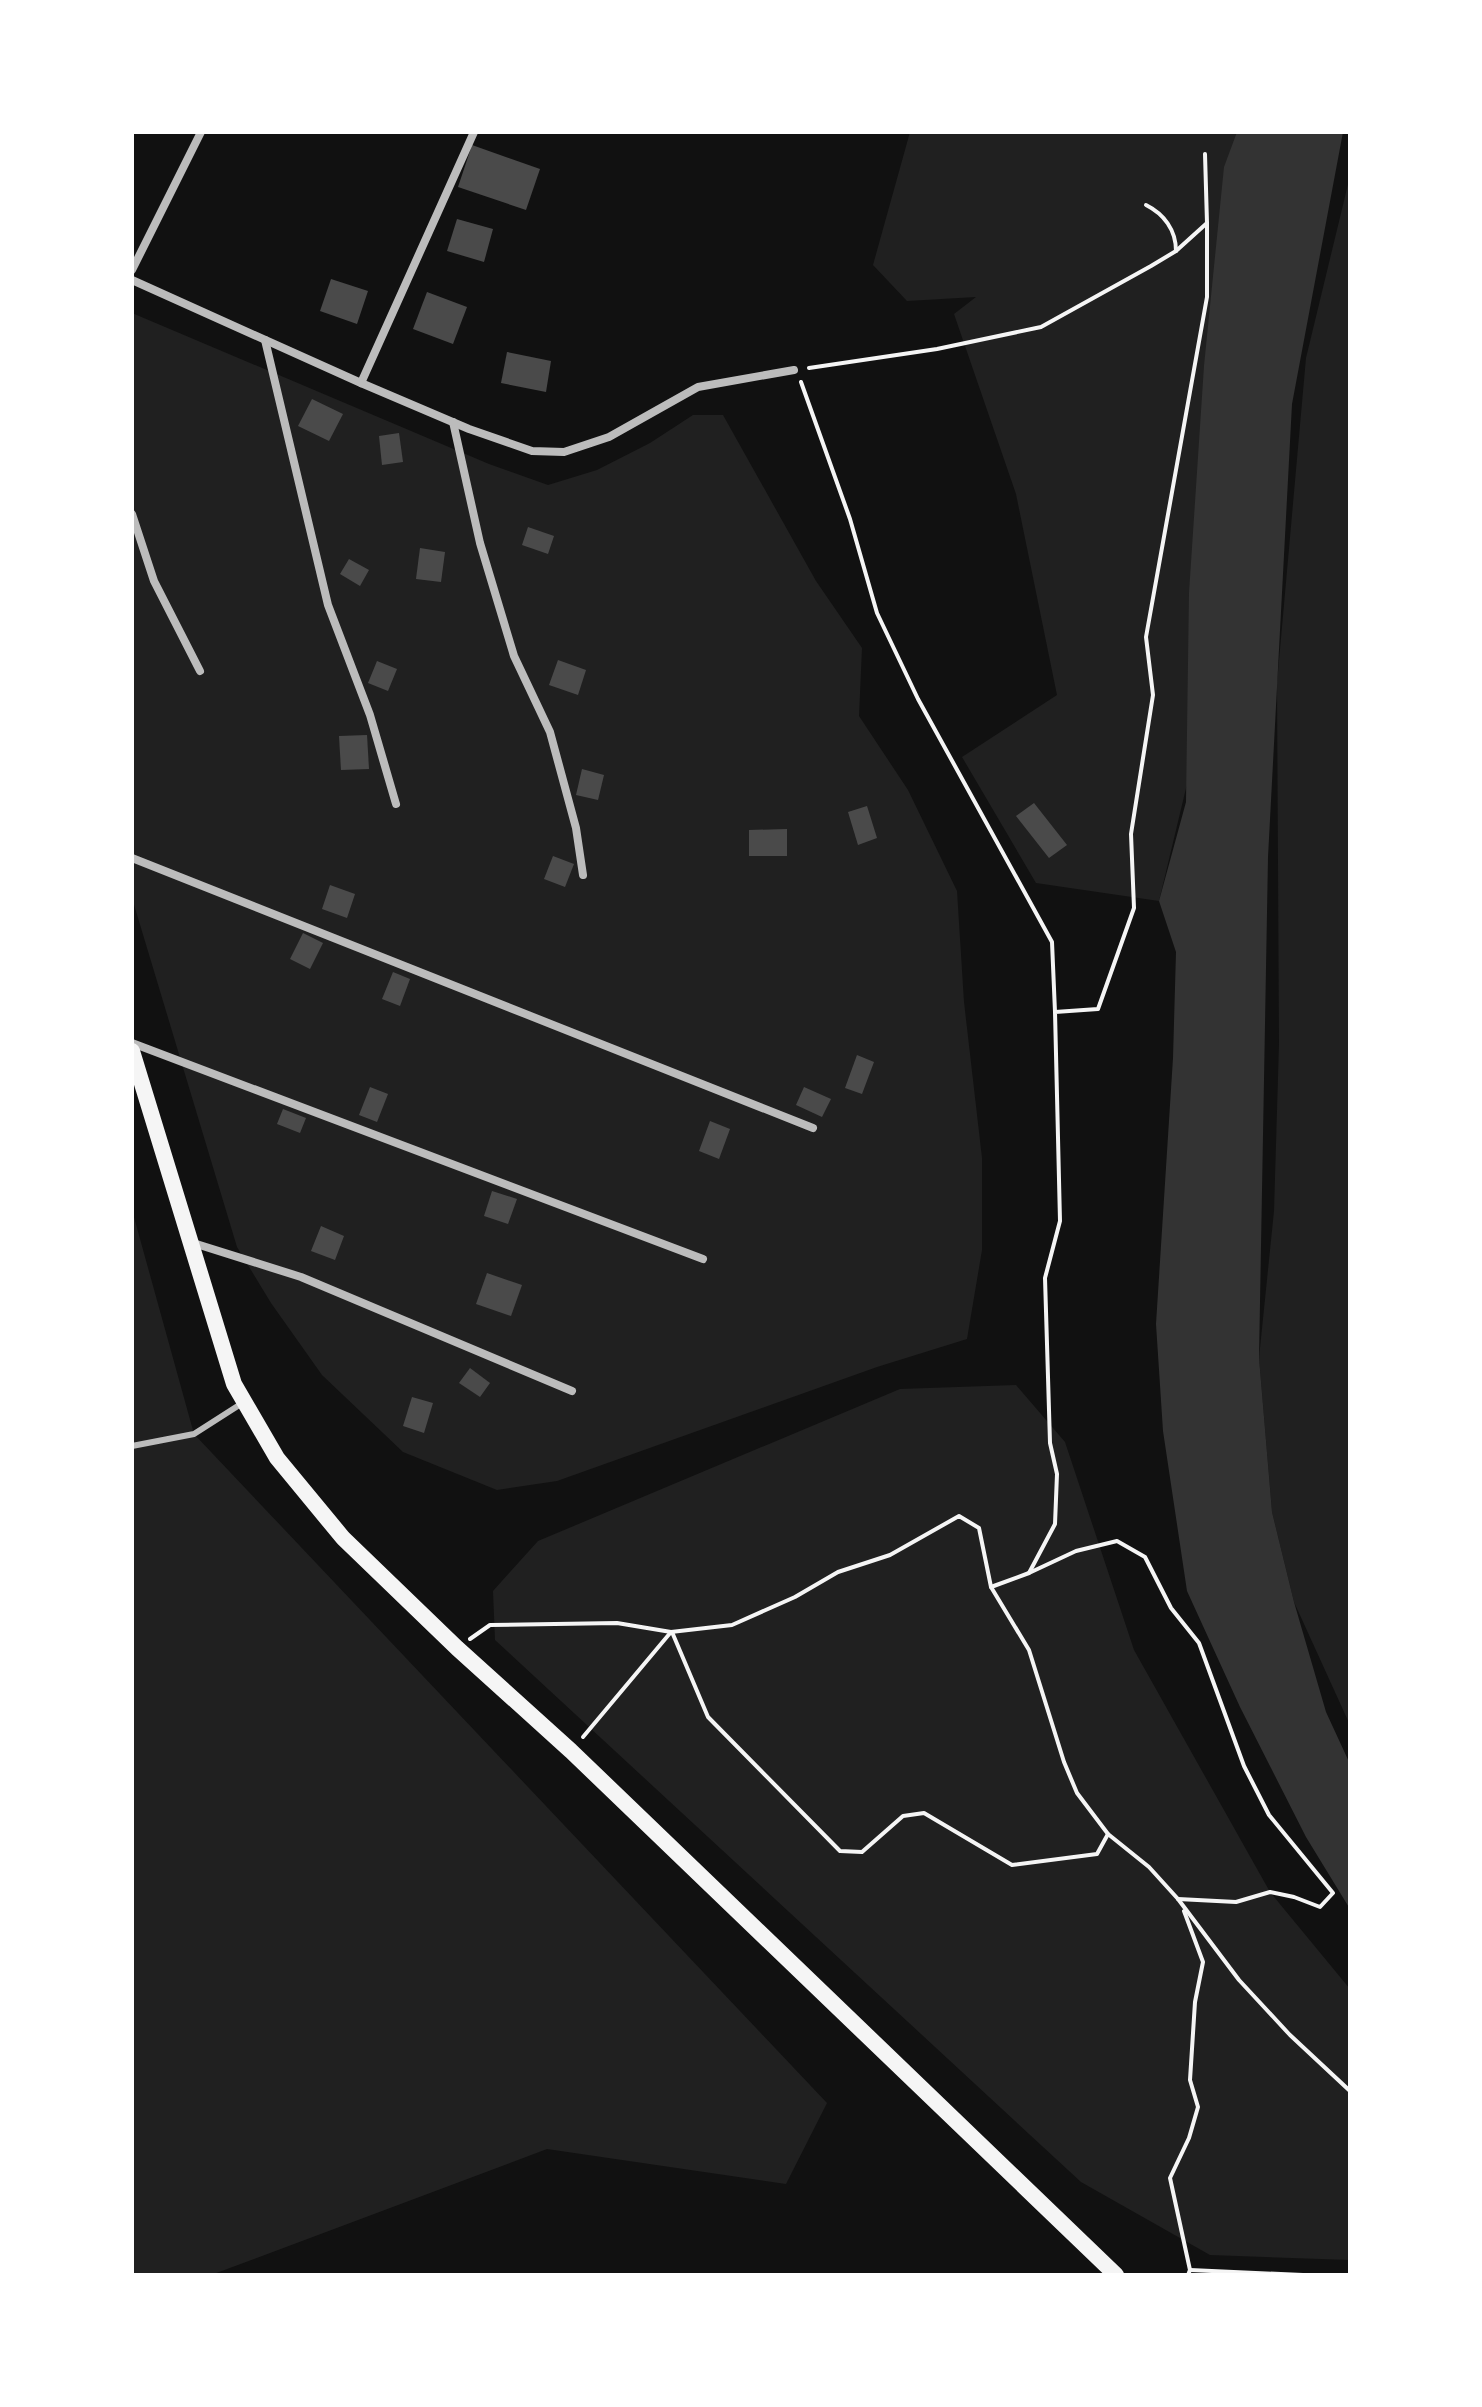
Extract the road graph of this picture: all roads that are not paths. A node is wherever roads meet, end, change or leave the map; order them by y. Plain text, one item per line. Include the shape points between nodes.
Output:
1 (201, 132) edge
2 (474, 132) edge
3 (132, 270) edge
4 (132, 280) edge
5 (265, 340) junction
6 (794, 370) road end
7 (361, 383) junction
8 (453, 422) junction
9 (132, 514) edge
10 (200, 671) dead end
11 (396, 804) dead end
12 (132, 858) edge
13 (583, 875) dead end
14 (132, 1043) edge
15 (132, 1051) edge
16 (813, 1128) dead end
17 (190, 1242) junction
18 (703, 1259) dead end
19 (572, 1391) dead end
20 (244, 1402) junction
21 (132, 1446) edge
22 (1116, 2275) edge

1 - 3 street
2 - 7 street
4 - 5 street
5 - 7 street
5 - 11 street via 328,605 370,715
6 - 8 street via 698,387 609,437 564,452 532,451
7 - 8 street
8 - 13 street via 480,543 514,656 550,732
9 - 10 street via 154,581
12 - 16 street
14 - 18 street
15 - 17 main road
17 - 19 street via 301,1277
17 - 20 main road
20 - 21 lane via 194,1434
20 - 22 main road via 277,1458 343,1538

